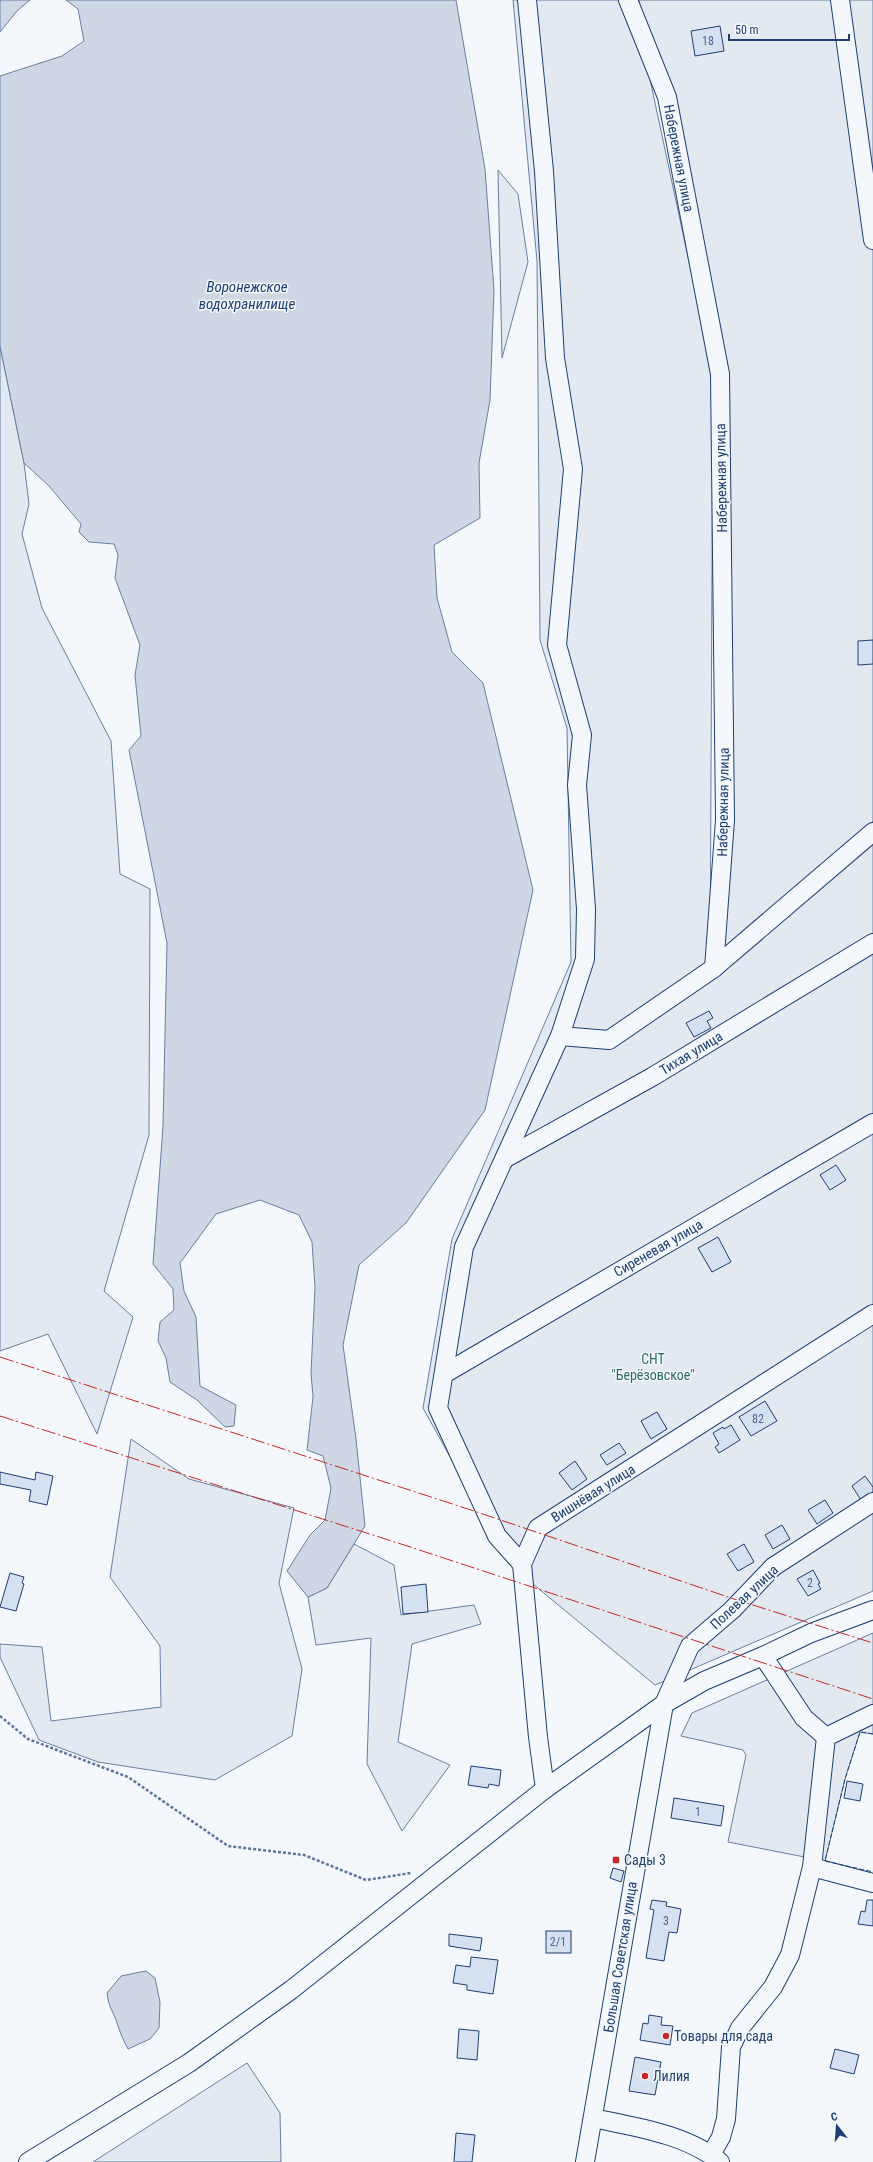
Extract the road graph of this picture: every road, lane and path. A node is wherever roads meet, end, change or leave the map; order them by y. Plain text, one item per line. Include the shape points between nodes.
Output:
1 (527, 0) edge
2 (628, 0) edge
3 (840, 0) edge
4 (873, 240) edge
5 (873, 832) edge
6 (873, 943) edge
7 (714, 968) junction
8 (560, 1036) junction
9 (873, 1123) edge
10 (506, 1158) junction
11 (873, 1314) edge
12 (444, 1374) junction
13 (873, 1502) edge
14 (522, 1564) junction
15 (873, 1610) edge
16 (763, 1656) junction
17 (664, 1704) junction
18 (873, 1714) edge
19 (0, 1716) edge
20 (826, 1737) junction
21 (545, 1789) junction
22 (812, 1867) junction
23 (417, 1872) dead end
24 (873, 1883) edge
25 (593, 2118) junction
26 (716, 2158) edge
27 (28, 2162) edge
28 (585, 2162) edge

1 - 8 street via 544,171 555,358 573,469 557,645 582,735 577,785 586,909 585,959
2 - 7 street, Набережная улица via 667,97 720,374 725,820
3 - 4 street
5 - 7 street
6 - 10 street, Тихая улица via 652,1077
7 - 8 street via 609,1040
8 - 10 street
9 - 12 street, Сиреневая улица
10 - 12 street via 464,1247
11 - 14 street, Вишнёвая улица via 538,1528
12 - 14 street via 438,1408 497,1536
13 - 17 street, Полевая улица via 773,1567 732,1610 690,1646
14 - 21 street, Вишнёвая улица
15 - 16 street via 811,1633
16 - 17 street via 704,1681
16 - 20 street via 804,1718
17 - 21 street
17 - 25 street, Большая Советская улица
18 - 20 street
19 - 23 path via 28,1739 128,1777 228,1846 304,1855 366,1880
20 - 22 street
21 - 27 street via 284,1995 189,2063
22 - 24 street
22 - 26 street via 790,1955 773,1987 740,2028 731,2047 726,2119
25 - 26 street via 662,2133
25 - 28 street, Большая Советская улица

